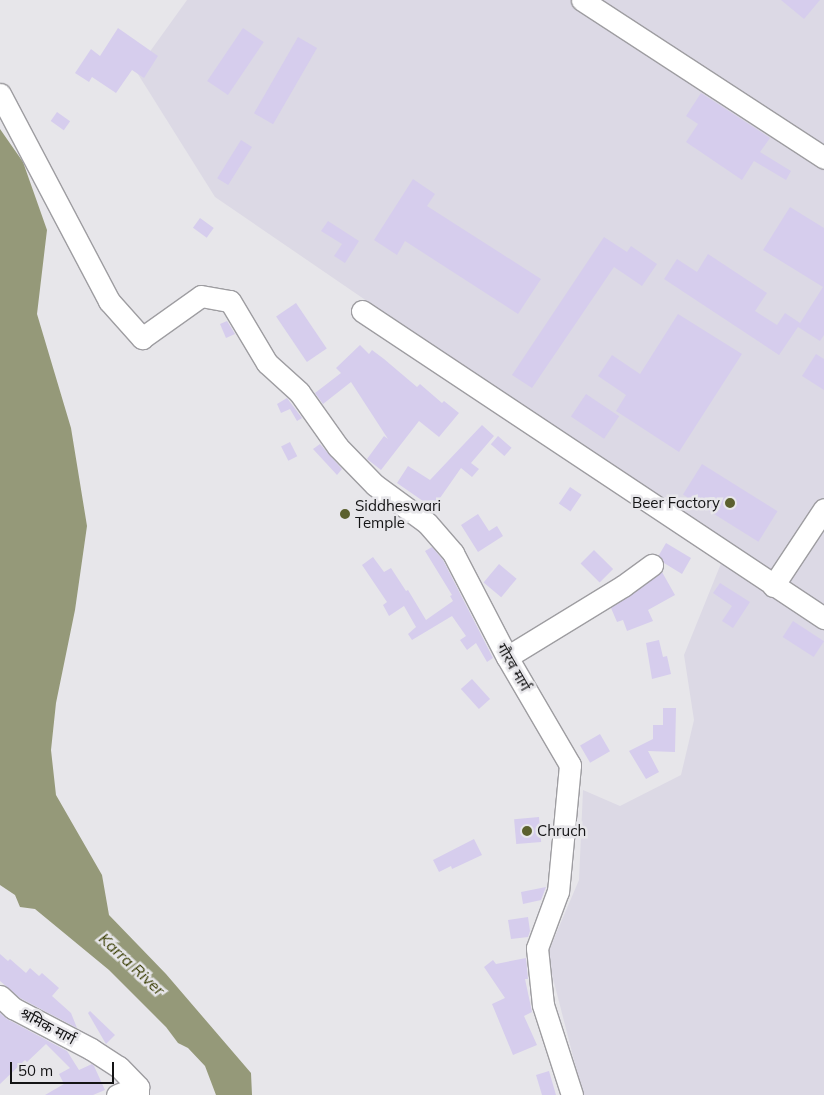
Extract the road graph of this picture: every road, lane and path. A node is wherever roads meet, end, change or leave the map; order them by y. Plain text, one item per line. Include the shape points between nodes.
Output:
1 (582, 0) edge
2 (0, 94) edge
3 (824, 158) edge
4 (362, 310) dead end
5 (824, 509) edge
6 (652, 565) dead end
7 (773, 586) junction
8 (824, 618) edge
9 (507, 657) junction
10 (0, 996) edge
11 (138, 1091) edge
12 (117, 1095) edge
13 (572, 1095) edge

1 - 3 street
2 - 9 street, गौरव मार्ग via 109,301 142,338 201,296 230,302 267,363 300,392 338,447 375,484 427,523 453,553
4 - 7 street
5 - 7 street
6 - 9 street
7 - 8 street
9 - 13 street, गौरव मार्ग via 570,765 558,891 537,948 543,1006
10 - 11 street, श्रमिक मार्ग via 13,1008 118,1067
11 - 12 street

